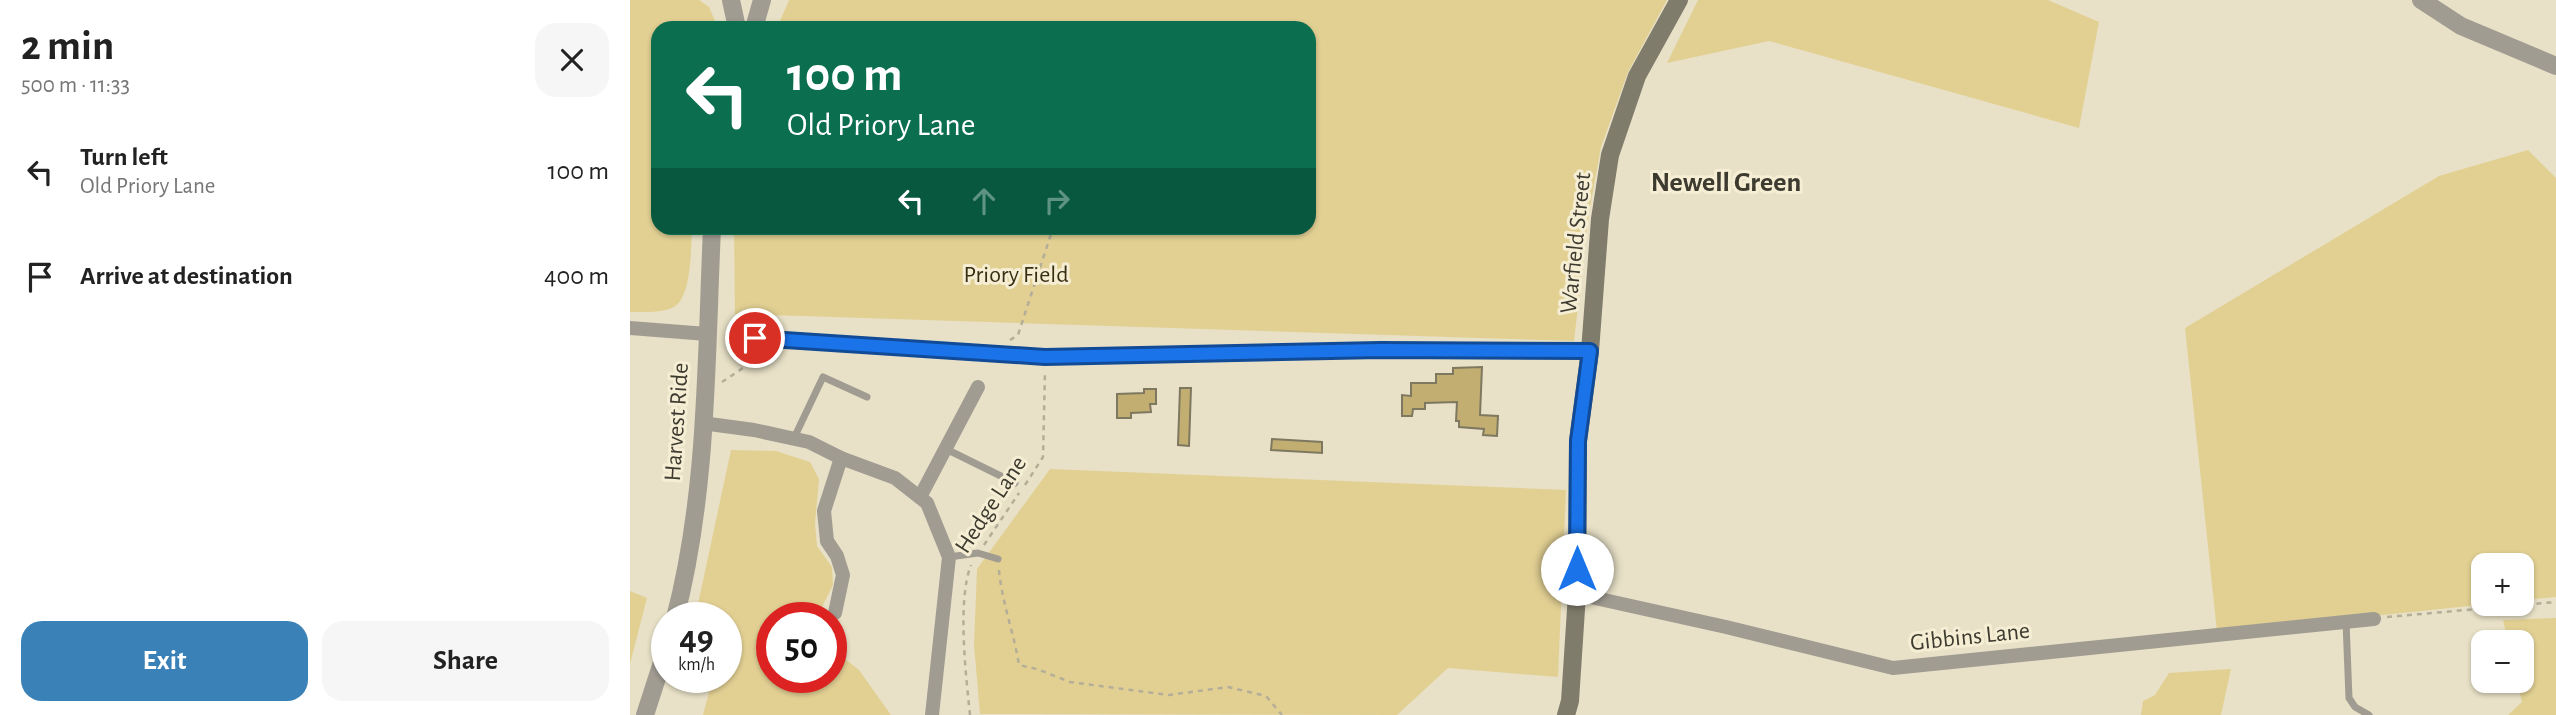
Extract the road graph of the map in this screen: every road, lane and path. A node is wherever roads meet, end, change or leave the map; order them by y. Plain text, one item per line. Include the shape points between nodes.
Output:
1 (731, 0) edge
2 (762, 0) edge
3 (1679, 0) edge
4 (2421, 0) edge
5 (736, 21) edge
6 (756, 21) edge
7 (2556, 66) edge
8 (712, 235) edge
9 (1051, 235) edge
10 (630, 328) edge
11 (707, 334) junction
12 (755, 338) joint
13 (1010, 339) dead end
14 (1590, 351) junction
15 (1045, 357) junction
16 (719, 383) dead end
17 (978, 387) dead end
18 (867, 397) dead end
19 (702, 423) junction
20 (794, 439) junction
21 (945, 448) junction
22 (841, 458) junction
23 (1015, 483) dead end
24 (920, 497) junction
25 (978, 553) junction
26 (949, 557) junction
27 (998, 559) joint
28 (1577, 594) junction
29 (679, 602) edge
30 (837, 602) edge
31 (2556, 602) edge
32 (2374, 619) joint
33 (2346, 622) junction
34 (652, 693) edge
35 (645, 715) edge
36 (932, 715) edge
37 (970, 715) edge
38 (1282, 715) edge
39 (1566, 715) edge
40 (2369, 715) edge

1 - 5 street
2 - 6 street
3 - 14 main road, Warfield Street via 1637,76 1610,155
4 - 7 street via 2461,26
8 - 11 street, Harvest Ride
9 - 13 path via 1018,335
10 - 11 street
11 - 19 street, Harvest Ride
12 - 15 street
12 - 16 path via 752,362
14 - 15 street
14 - 28 main road, Warfield Street via 1578,441
15 - 25 path, Hedge Lane via 1043,457
17 - 21 street
18 - 20 lane via 823,377
19 - 20 street
19 - 29 street, Harvest Ride via 698,485
20 - 22 street
21 - 23 lane
21 - 24 street
22 - 24 street via 895,478
22 - 30 street via 824,511 827,541 843,575
24 - 26 street via 927,503
25 - 26 lane
25 - 27 lane
25 - 37 path, Hedge Lane via 965,592 964,658
26 - 36 street
27 - 38 path via 1019,665 1070,682 1170,695 1228,687 1266,696
28 - 33 street, Gibbins Lane via 1893,668
28 - 39 main road, Warfield Street
31 - 32 path
32 - 33 street, Gibbins Lane
33 - 40 lane via 2349,698
34 - 35 street

